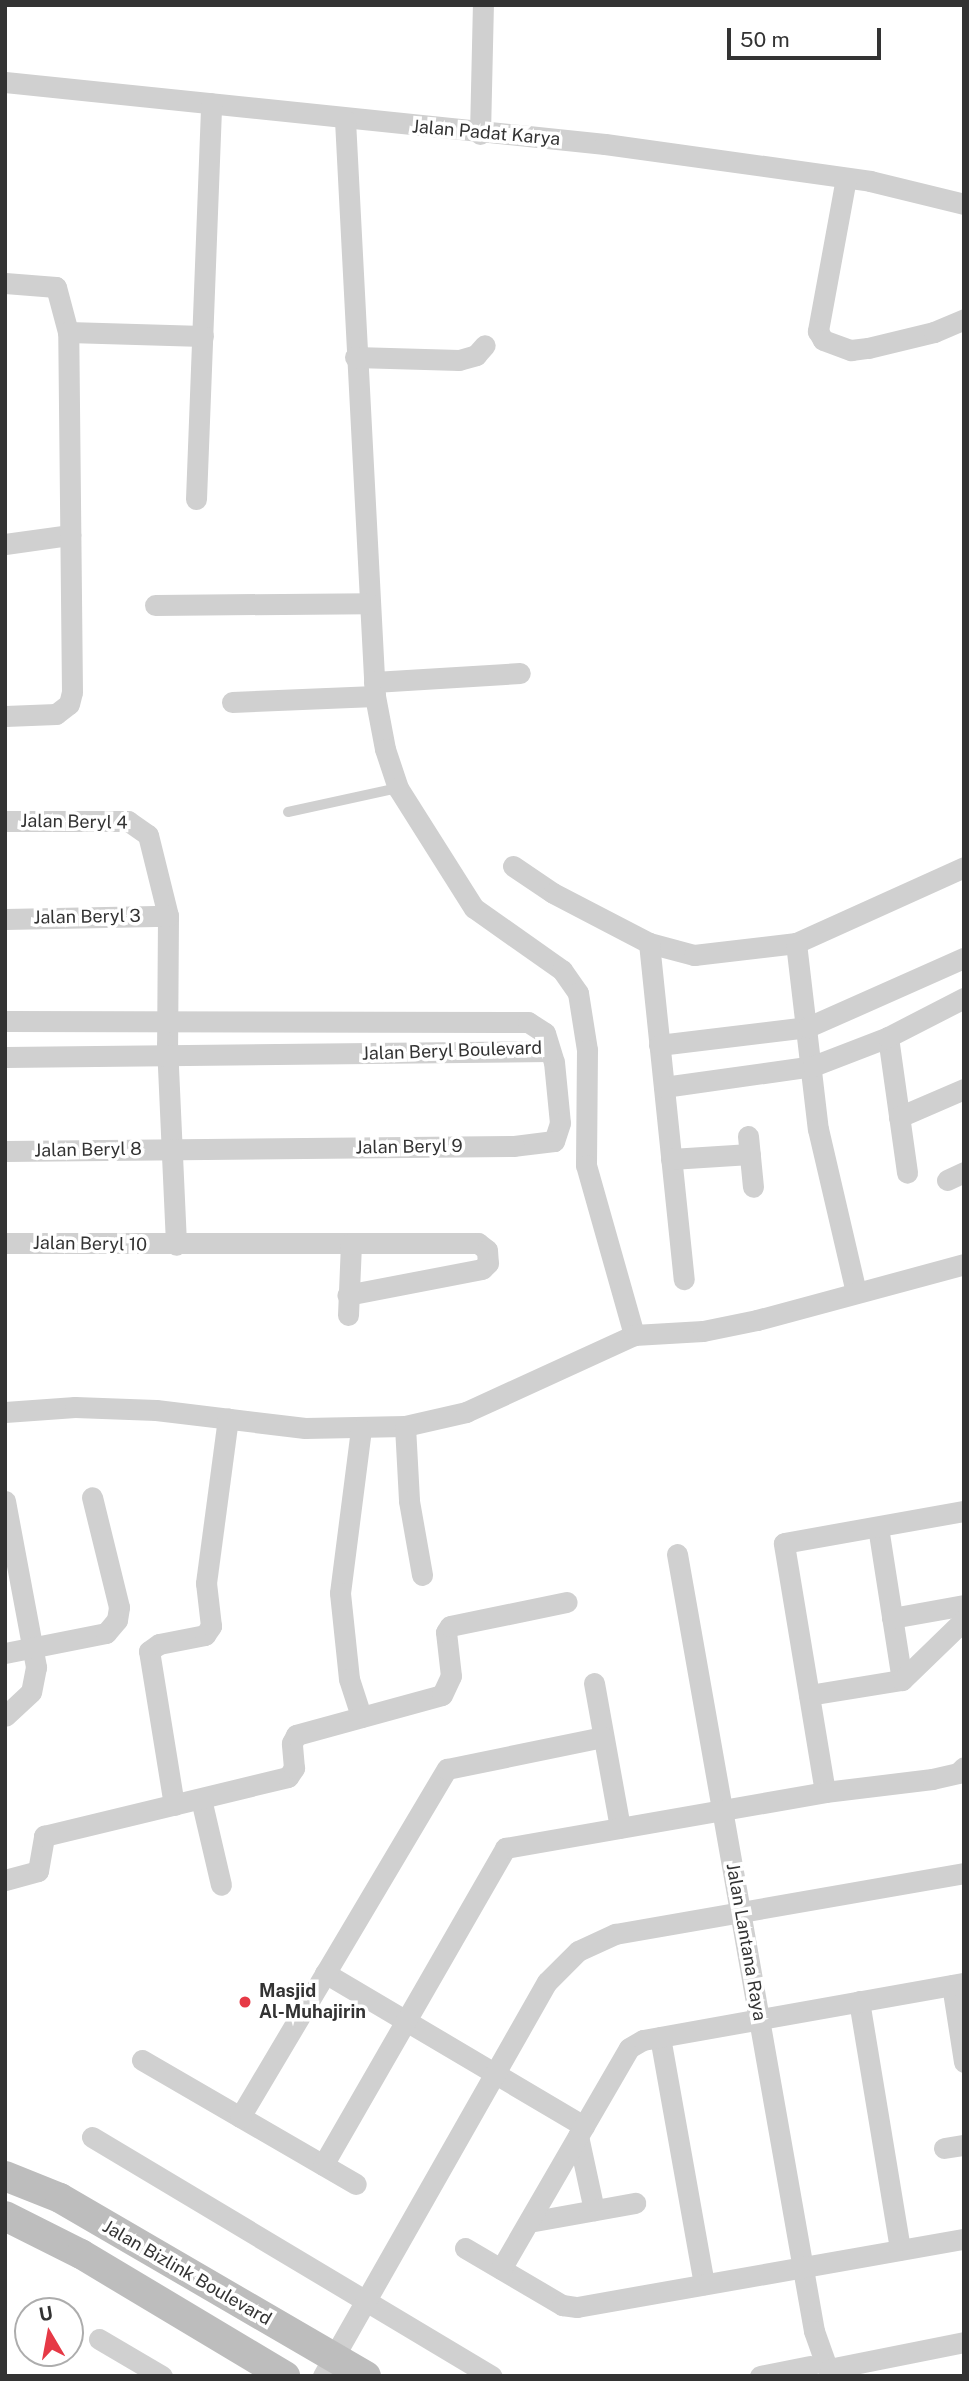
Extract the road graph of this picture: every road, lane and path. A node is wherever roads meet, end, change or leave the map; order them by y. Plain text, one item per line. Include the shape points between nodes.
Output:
1 (483, 5) edge
2 (5, 82) edge
3 (211, 103) junction
4 (345, 120) junction
5 (480, 134) junction
6 (846, 178) junction
7 (964, 204) edge
8 (5, 283) edge
9 (964, 319) edge
10 (68, 332) junction
11 (203, 336) junction
12 (485, 345) dead end
13 (355, 357) junction
14 (196, 499) dead end
15 (70, 535) junction
16 (5, 544) edge
17 (369, 603) junction
18 (155, 605) dead end
19 (520, 673) dead end
20 (374, 689) junction
21 (232, 702) dead end
22 (5, 716) edge
23 (398, 788) junction
24 (288, 812) dead end
25 (5, 821) edge
26 (513, 866) dead end
27 (964, 866) edge
28 (168, 916) junction
29 (5, 919) edge
30 (649, 943) junction
31 (796, 943) junction
32 (964, 958) edge
33 (964, 998) edge
34 (5, 1021) edge
35 (808, 1027) junction
36 (168, 1037) junction
37 (888, 1037) junction
38 (659, 1045) junction
39 (550, 1051) junction
40 (5, 1057) edge
41 (813, 1066) junction
42 (664, 1087) junction
43 (964, 1088) edge
44 (899, 1117) junction
45 (171, 1149) junction
46 (5, 1152) edge
47 (671, 1159) junction
48 (907, 1173) dead end
49 (753, 1187) dead end
50 (5, 1243) edge
51 (351, 1243) junction
52 (176, 1245) junction
53 (964, 1264) edge
54 (684, 1279) dead end
55 (856, 1292) junction
56 (634, 1335) junction
57 (5, 1412) edge
58 (228, 1418) junction
59 (405, 1426) junction
60 (360, 1429) junction
61 (92, 1497) dead end
62 (5, 1501) edge
63 (964, 1511) edge
64 (878, 1527) junction
65 (10, 1553) edge
66 (677, 1554) dead end
67 (422, 1575) dead end
68 (567, 1602) dead end
69 (964, 1605) edge
70 (892, 1618) junction
71 (964, 1620) edge
72 (33, 1648) junction
73 (5, 1653) edge
74 (902, 1680) junction
75 (594, 1683) dead end
76 (809, 1695) junction
77 (5, 1716) edge
78 (361, 1717) junction
79 (603, 1737) junction
80 (964, 1767) edge
81 (825, 1792) junction
82 (201, 1799) junction
83 (174, 1805) junction
84 (723, 1809) junction
85 (620, 1828) junction
86 (964, 1873) edge
87 (5, 1880) edge
88 (221, 1885) dead end
89 (741, 1912) junction
90 (325, 1973) junction
91 (958, 1984) edge
92 (859, 2001) junction
93 (760, 2018) junction
94 (406, 2021) junction
95 (660, 2037) junction
96 (142, 2060) dead end
97 (964, 2062) edge
98 (494, 2073) junction
99 (240, 2117) junction
100 (581, 2131) junction
101 (92, 2137) dead end
102 (323, 2165) junction
103 (5, 2176) edge
104 (356, 2184) dead end
105 (635, 2203) dead end
106 (594, 2210) junction
107 (5, 2216) edge
108 (528, 2222) junction
109 (964, 2239) edge
110 (465, 2248) dead end
111 (900, 2250) junction
112 (804, 2267) junction
113 (501, 2269) junction
114 (704, 2284) junction
115 (362, 2302) junction
116 (99, 2339) dead end
117 (964, 2342) edge
118 (329, 2367) edge
119 (820, 2372) edge
120 (162, 2376) edge
121 (285, 2376) edge
122 (366, 2376) edge
123 (492, 2376) edge
124 (760, 2376) edge

1 - 5 street
2 - 3 street, Jalan Padat Karya
3 - 4 street, Jalan Padat Karya
3 - 11 street
4 - 5 street, Jalan Padat Karya
4 - 13 street
5 - 6 street, Jalan Padat Karya via 605,144
6 - 7 street, Jalan Padat Karya
6 - 9 street via 818,331 822,340 851,350 868,348 934,332
8 - 10 street via 56,286
10 - 11 street
10 - 15 street
11 - 14 street
12 - 13 street via 470,359
13 - 17 street
15 - 16 street
15 - 22 street via 69,704 56,714
17 - 18 street
17 - 20 street
19 - 20 street
20 - 21 street
20 - 23 street
23 - 24 lane
23 - 56 street via 474,908 562,970 579,993 587,1050 586,1165
25 - 28 street, Jalan Beryl 4 via 128,821 142,828 163,881
26 - 30 street via 553,893
27 - 31 street
28 - 29 street, Jalan Beryl 3
28 - 36 street
30 - 31 street via 694,955
30 - 38 street
31 - 35 street
32 - 35 street
33 - 37 street
34 - 36 street, Jalan Beryl Boulevard
35 - 38 street
35 - 41 street
36 - 39 street, Jalan Beryl Boulevard
36 - 39 street, Jalan Beryl Boulevard via 528,1022 545,1033
36 - 40 street, Jalan Beryl Boulevard
36 - 45 street
37 - 41 street
37 - 44 street
38 - 42 street
39 - 45 street, Jalan Beryl 9 via 560,1123 554,1141 544,1144
41 - 42 street
41 - 55 street via 824,1165
42 - 47 street
43 - 44 street
44 - 48 street
45 - 46 street, Jalan Beryl 8
45 - 52 street
47 - 49 street via 749,1145
47 - 54 street
50 - 52 street, Jalan Beryl 10
51 - 51 street via 478,1243 489,1257 482,1269 347,1305
51 - 52 street
53 - 55 street
55 - 56 street via 703,1331
56 - 59 street via 466,1412
57 - 58 street via 75,1407
58 - 60 street
58 - 83 street via 206,1583 211,1626 205,1635 159,1644 149,1651
59 - 60 street
59 - 67 street via 409,1502
60 - 78 street via 340,1593 349,1679
61 - 72 street via 119,1607 117,1620 106,1633
62 - 65 street
63 - 64 street
64 - 70 street
64 - 76 street via 784,1543
65 - 72 street
66 - 84 street, Jalan Lantana Raya
68 - 78 street via 450,1626 446,1632 451,1676 442,1696
69 - 70 street
70 - 74 street
71 - 74 street
72 - 73 street
72 - 77 street via 32,1692
74 - 76 street
75 - 79 street
76 - 81 street
78 - 82 street via 293,1737 294,1768 288,1777
79 - 85 street
79 - 90 street via 447,1769
80 - 81 street via 958,1773 932,1779
81 - 84 street
82 - 83 street
82 - 88 street
83 - 87 street via 44,1836 38,1871
84 - 85 street
84 - 89 street, Jalan Lantana Raya
85 - 94 street via 505,1848
86 - 89 street
89 - 93 street, Jalan Lantana Raya
89 - 98 street via 615,1934 578,1951 547,1982
90 - 94 street
90 - 99 street
91 - 92 street
91 - 97 street
92 - 93 street
92 - 111 street
93 - 95 street
93 - 112 street, Jalan Lantana Raya
94 - 98 street
94 - 102 street
95 - 100 street via 629,2048
95 - 114 street
96 - 99 street
98 - 100 street
98 - 115 street
99 - 102 street
100 - 106 street
100 - 108 street
101 - 115 street
102 - 104 street
103 - 118 street, Jalan Bizlink Boulevard via 60,2199
105 - 106 street
106 - 108 street
107 - 121 street, Jalan Bizlink Boulevard via 81,2254
108 - 113 street
109 - 111 street
110 - 113 street
111 - 112 street
112 - 114 street
112 - 119 street, Jalan Lantana Raya
113 - 114 street via 562,2305 577,2307
115 - 118 street
115 - 123 street
116 - 120 street
117 - 119 street
118 - 122 street, Jalan Bizlink Boulevard
119 - 124 street

